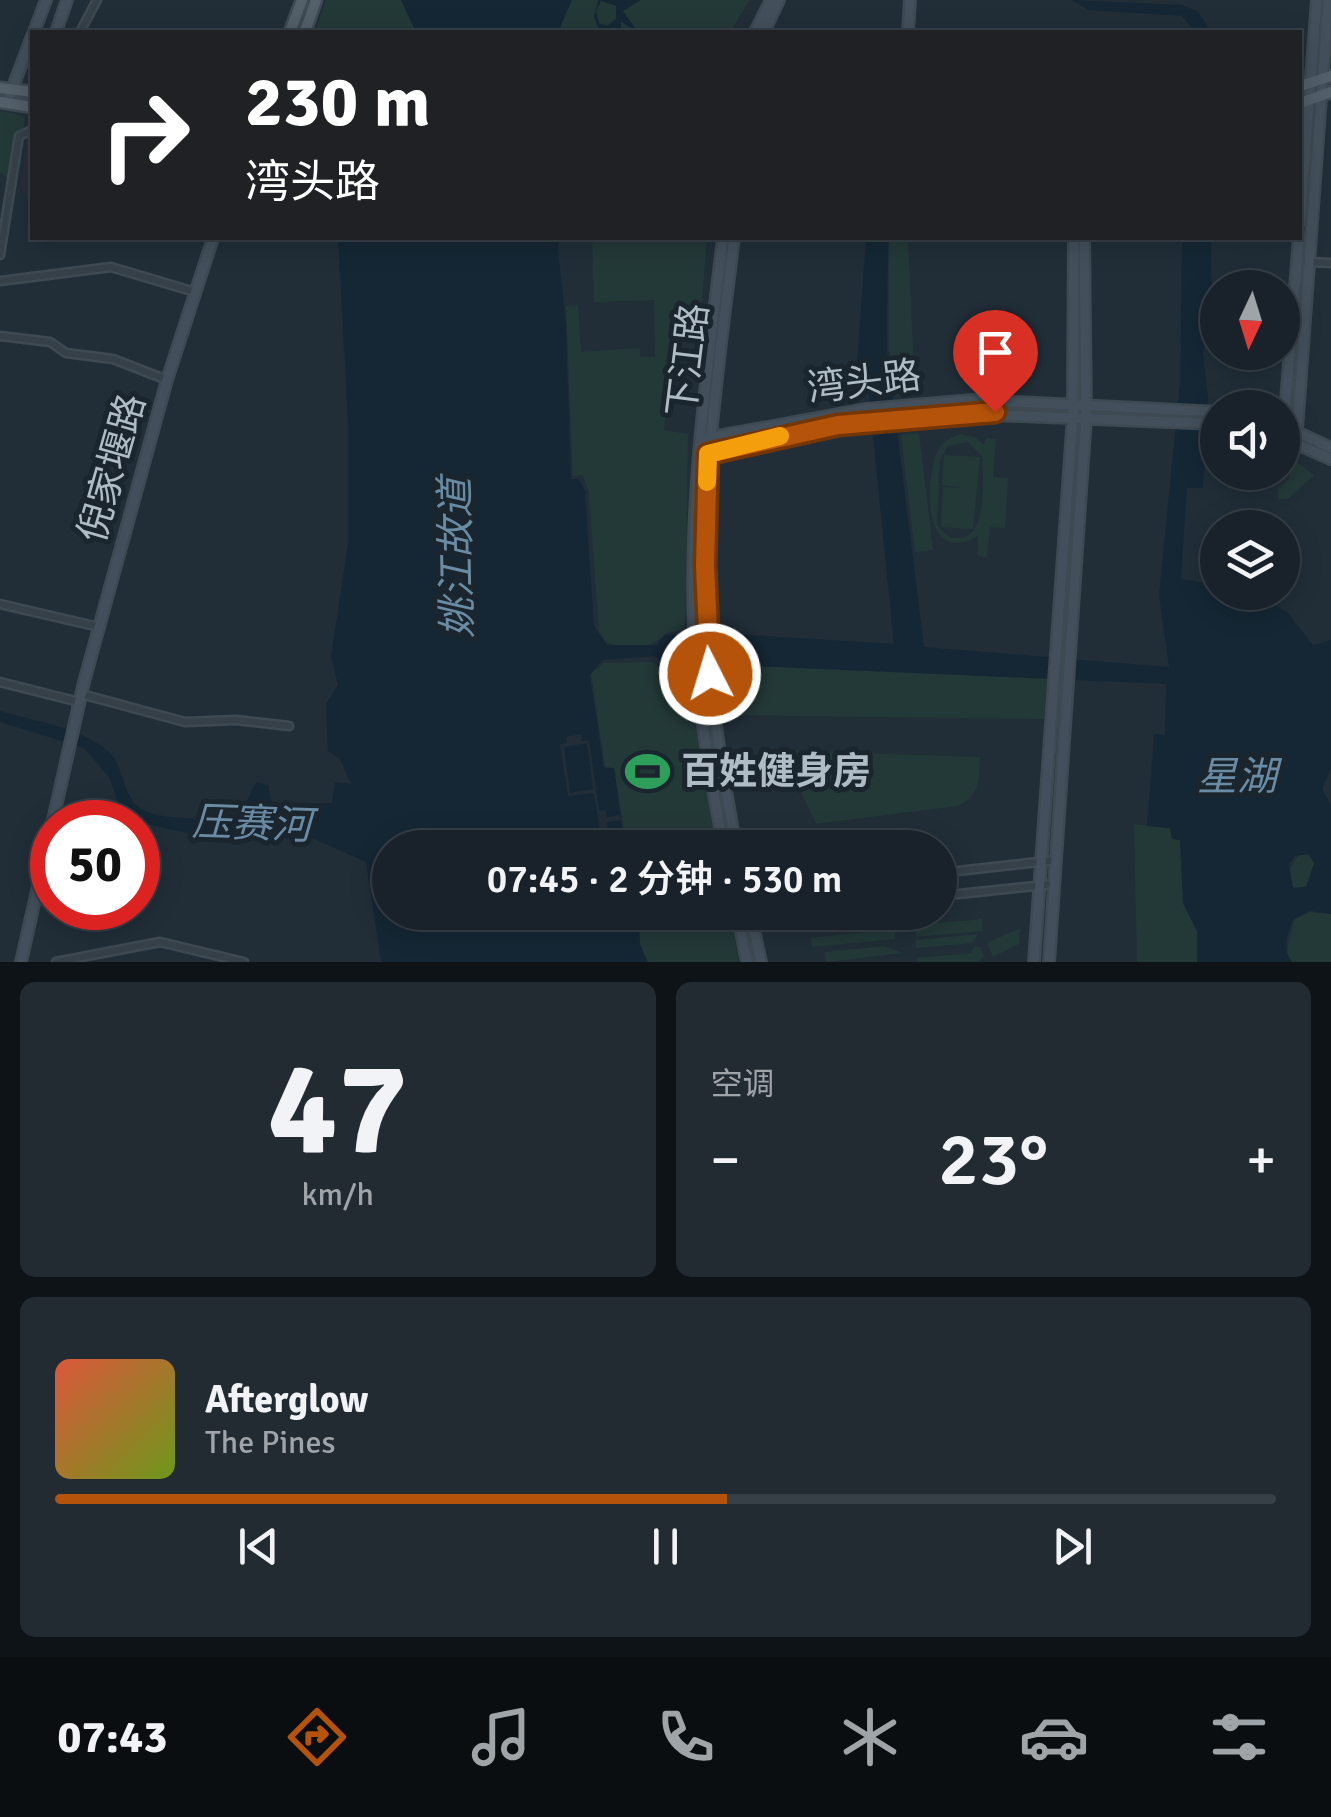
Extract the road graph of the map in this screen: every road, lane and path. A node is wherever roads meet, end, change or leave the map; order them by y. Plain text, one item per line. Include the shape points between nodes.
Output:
1 (46, 0) edge
2 (67, 0) edge
3 (98, 0) edge
4 (302, 0) edge
5 (316, 0) edge
6 (771, 0) edge
7 (779, 0) edge
8 (910, 0) edge
9 (1317, 0) edge
10 (1328, 0) edge
11 (35, 30) edge
12 (57, 30) edge
13 (81, 30) edge
14 (291, 30) edge
15 (306, 30) edge
16 (756, 30) edge
17 (765, 30) edge
18 (908, 30) edge
19 (30, 40) edge
20 (1326, 78) edge
21 (1305, 85) edge
22 (6, 89) edge
23 (1326, 94) edge
24 (30, 100) edge
25 (30, 101) edge
26 (4, 102) edge
27 (1304, 102) edge
28 (30, 131) edge
29 (1302, 162) edge
30 (4, 200) edge
31 (212, 240) edge
32 (723, 240) edge
33 (734, 240) edge
34 (1074, 240) edge
35 (1084, 240) edge
36 (1299, 240) edge
37 (0, 255) edge
38 (1310, 262) junction
39 (1331, 263) edge
40 (0, 281) edge
41 (195, 292) junction
42 (0, 336) edge
43 (168, 380) junction
44 (1287, 390) edge
45 (709, 396) junction
46 (1073, 402) junction
47 (1086, 403) junction
48 (1300, 409) edge
49 (1200, 410) edge
50 (868, 415) junction
51 (1072, 416) junction
52 (1086, 417) junction
53 (1200, 422) edge
54 (704, 439) junction
55 (1300, 439) edge
56 (1300, 439) edge
57 (1331, 448) edge
58 (703, 456) junction
59 (1331, 459) edge
60 (0, 604) edge
61 (99, 627) junction
62 (0, 682) edge
63 (80, 698) junction
64 (289, 726) dead end
65 (721, 830) edge
66 (733, 830) edge
67 (1042, 832) junction
68 (1058, 832) junction
69 (1056, 860) junction
70 (1041, 861) junction
71 (957, 871) edge
72 (1054, 884) junction
73 (1039, 886) junction
74 (957, 894) edge
75 (740, 930) edge
76 (753, 930) edge
77 (21, 962) edge
78 (56, 962) edge
79 (244, 962) edge
80 (746, 962) edge
81 (760, 962) edge
82 (1034, 962) edge
83 (1049, 962) edge

1 - 11 main road
2 - 12 main road
3 - 13 street
4 - 14 main road
5 - 15 main road
6 - 16 main road
7 - 17 main road
8 - 18 main road
9 - 21 main road
10 - 20 main road
19 - 22 main road
20 - 21 main road
20 - 23 main road
21 - 27 main road
22 - 24 main road
22 - 26 main road
23 - 27 main road
23 - 38 main road
25 - 26 main road
27 - 29 main road
28 - 30 street via 20,136
30 - 37 street
31 - 41 main road, 倪家堰路
32 - 45 main road, 下江路
33 - 45 main road, 下江路
34 - 46 main road
35 - 47 main road
36 - 44 main road
38 - 39 street
38 - 48 main road
40 - 41 street via 111,268
41 - 43 main road, 倪家堰路
42 - 43 street via 50,342 66,353 114,359
43 - 61 main road, 倪家堰路
45 - 54 main road, 下江路
46 - 47 main road, 湾头路
46 - 50 main road, 湾头路 via 973,400 900,405
46 - 51 main road
47 - 49 main road, 湾头路
47 - 52 main road
50 - 51 main road, 湾头路
50 - 54 main road, 湾头路
50 - 58 main road, 湾头路
51 - 52 main road, 湾头路
51 - 67 main road
52 - 53 main road, 湾头路
52 - 68 main road
54 - 58 main road, 下江路
55 - 57 main road
56 - 59 main road
58 - 65 main road, 下江路 via 694,629
58 - 66 main road, 下江路 via 706,632
60 - 61 street
61 - 63 main road, 倪家堰路
62 - 63 street
63 - 64 street via 185,722
63 - 77 main road, 倪家堰路
67 - 68 main road
67 - 70 main road
68 - 69 main road
69 - 70 street
69 - 72 main road
70 - 71 street
70 - 73 main road
72 - 73 street
72 - 83 main road
73 - 74 street
73 - 82 main road
75 - 80 main road
76 - 81 main road
78 - 79 street via 160,942

